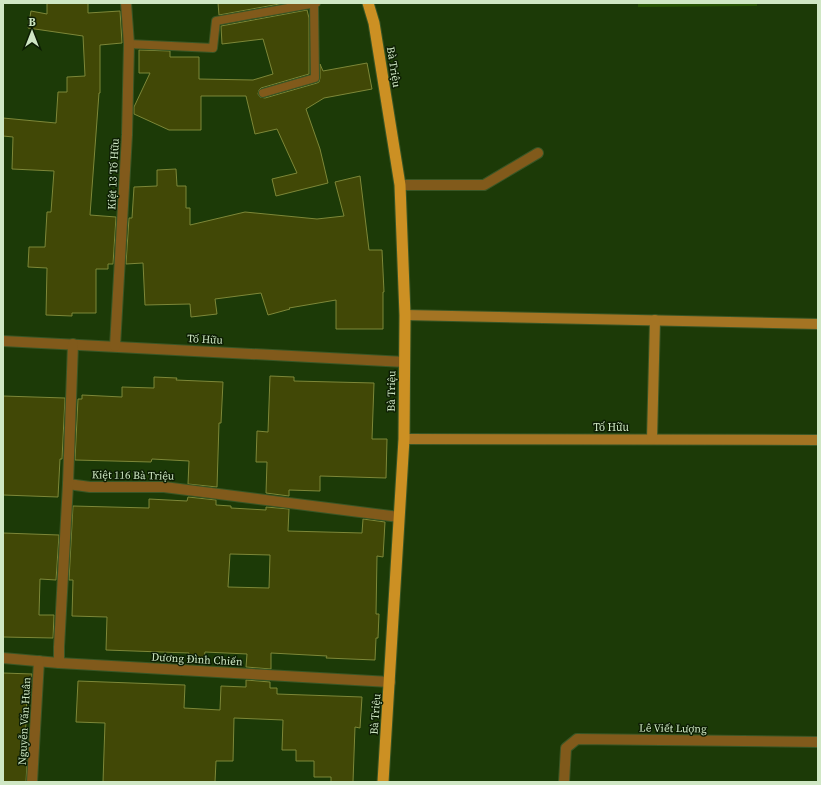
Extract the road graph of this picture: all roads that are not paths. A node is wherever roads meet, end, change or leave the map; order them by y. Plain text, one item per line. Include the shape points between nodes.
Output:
1 (126, 3) edge
2 (315, 3) edge
3 (368, 3) edge
4 (129, 44) junction
5 (263, 93) dead end
6 (538, 153) dead end
7 (400, 186) junction
8 (405, 315) junction
9 (655, 320) junction
10 (818, 324) edge
11 (3, 340) edge
12 (73, 344) junction
13 (115, 346) junction
14 (405, 362) junction
15 (404, 439) junction
16 (652, 439) junction
17 (818, 440) edge
18 (68, 484) junction
19 (399, 517) junction
20 (3, 658) edge
21 (39, 660) junction
22 (59, 663) junction
23 (390, 682) junction
24 (818, 742) edge
25 (32, 782) edge
26 (384, 782) edge
27 (564, 782) edge

1 - 4 street, Kiệt 13 Tố Hữu
2 - 4 lane via 216,21 213,48
2 - 5 lane via 315,78
3 - 7 highway, Bà Triệu via 374,23
4 - 13 street, Kiệt 13 Tố Hữu via 127,135
6 - 7 street via 484,185
7 - 8 highway, Bà Triệu
8 - 9 main road
8 - 14 highway, Bà Triệu
9 - 10 main road
9 - 16 main road
11 - 12 street, Tố Hữu
12 - 13 street, Tố Hữu
12 - 18 street
13 - 14 street, Tố Hữu
14 - 15 highway, Bà Triệu
15 - 16 main road, Tố Hữu
15 - 19 highway, Bà Triệu
16 - 17 main road, Tố Hữu
18 - 19 street, Kiệt 116 Bà Triệu via 90,487 164,487
18 - 22 street
19 - 23 highway, Bà Triệu
20 - 21 street, Dương Đình Chiến
21 - 22 street, Dương Đình Chiến
21 - 25 street, Nguyễn Văn Huân
22 - 23 street, Dương Đình Chiến
23 - 26 highway, Bà Triệu
24 - 27 street, Lê Viết Lượng via 577,740 566,748

